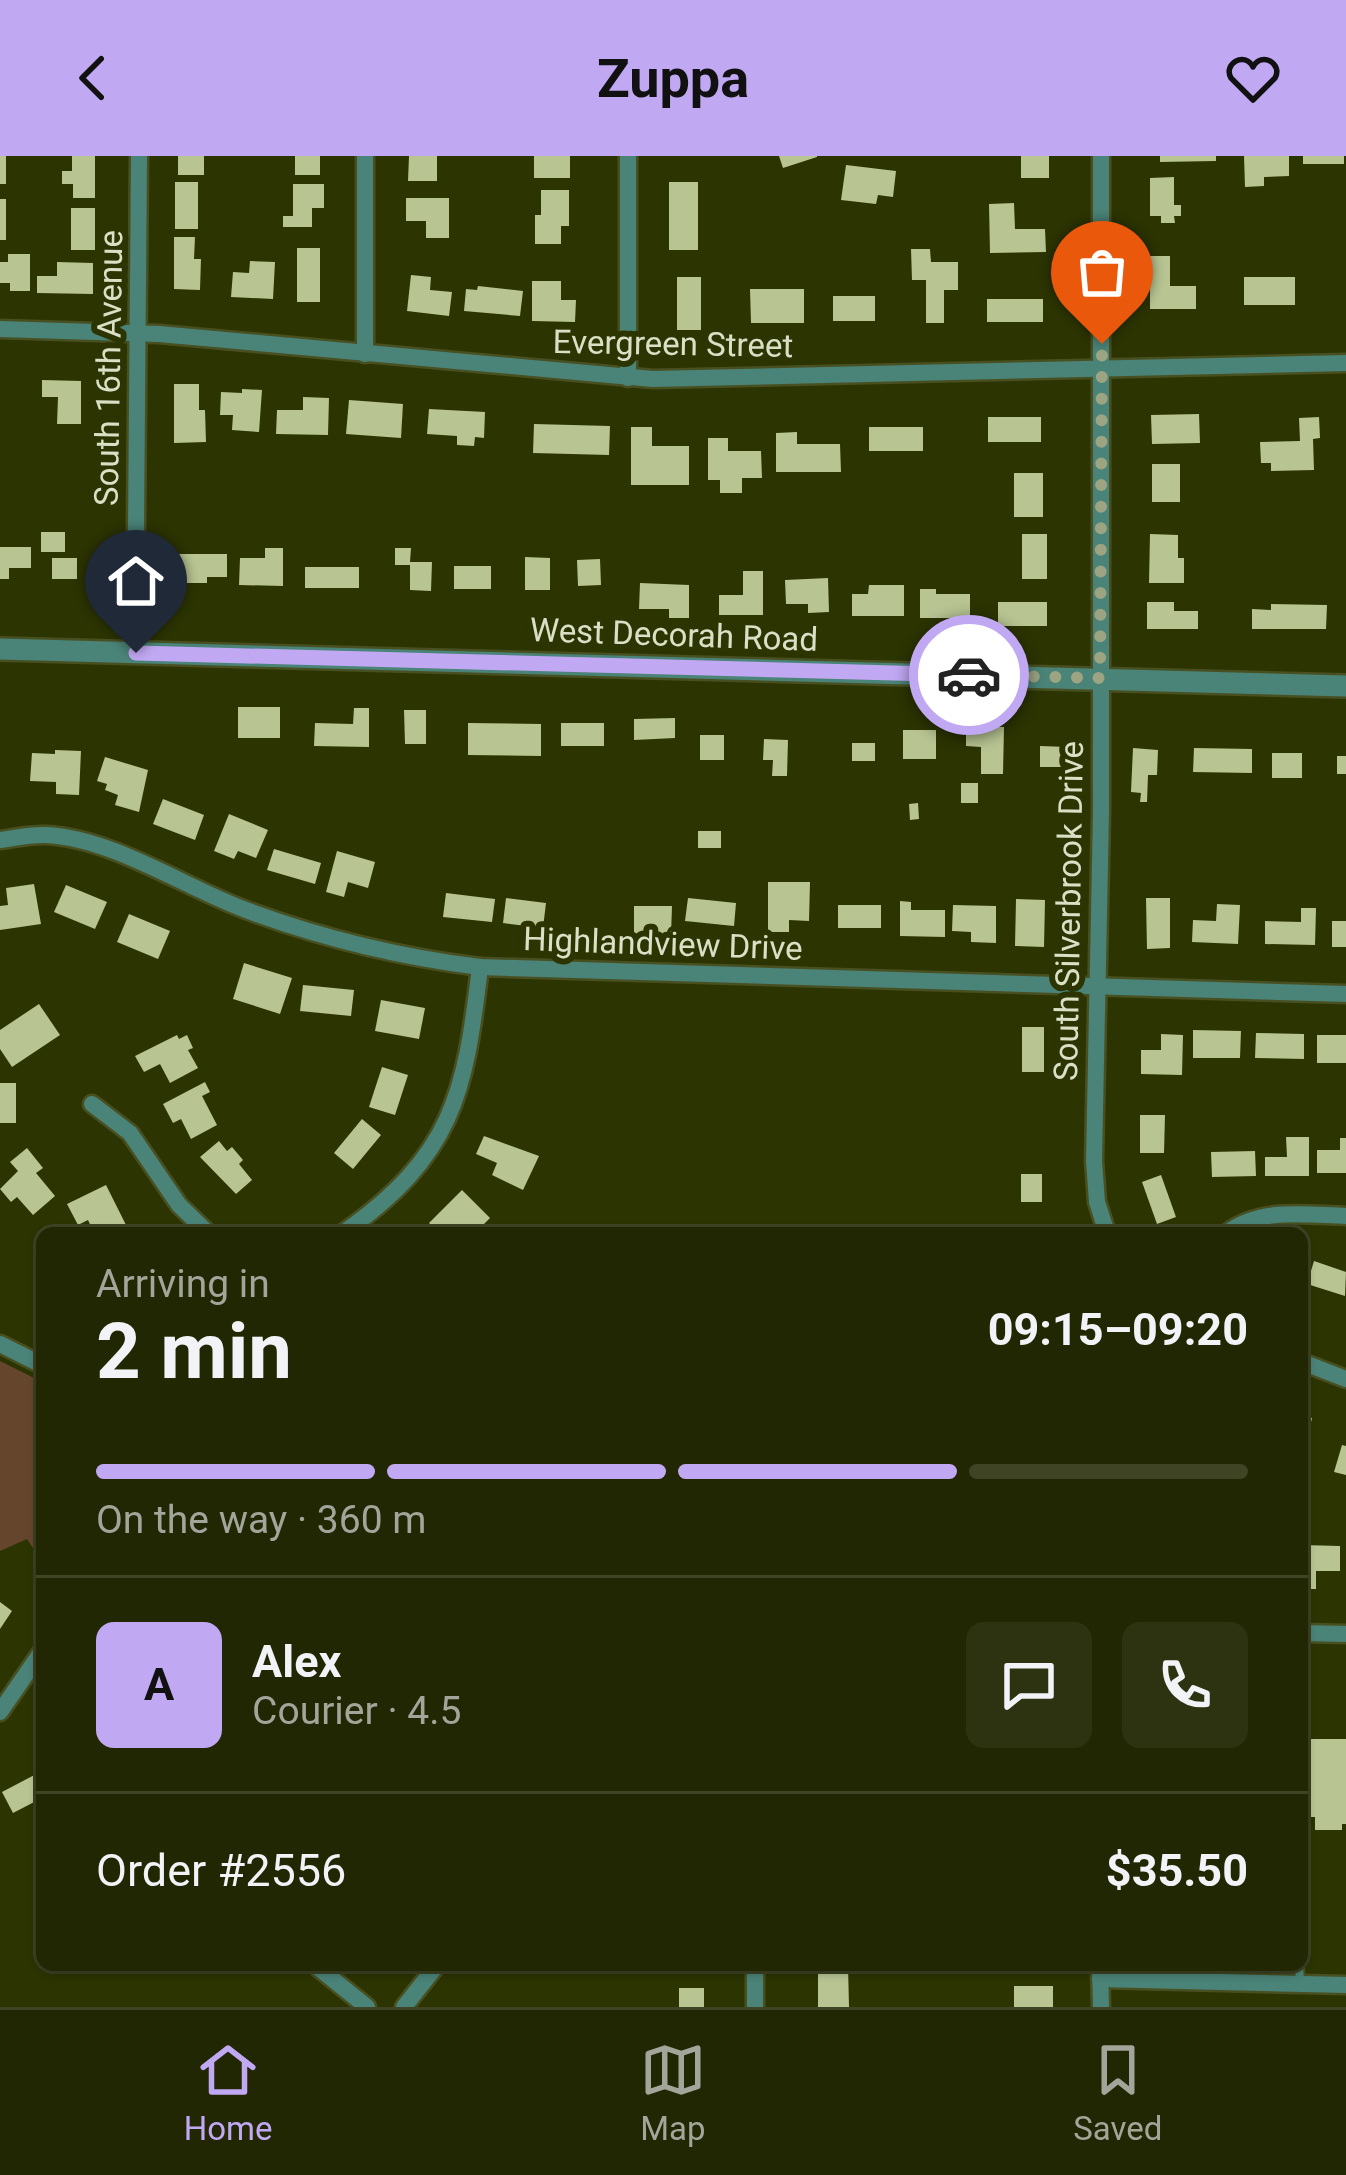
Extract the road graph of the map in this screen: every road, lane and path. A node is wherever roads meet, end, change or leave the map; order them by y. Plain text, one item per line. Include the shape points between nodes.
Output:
1 (139, 156) edge
2 (365, 156) edge
3 (628, 156) edge
4 (1101, 156) edge
5 (0, 329) edge
6 (138, 333) junction
7 (365, 354) junction
8 (1346, 363) edge
9 (1102, 367) junction
10 (628, 378) junction
11 (0, 649) edge
12 (136, 653) junction
13 (1100, 678) junction
14 (1346, 686) edge
15 (0, 839) edge
16 (480, 967) junction
17 (1099, 986) junction
18 (1346, 994) edge
19 (92, 1104) dead end
20 (1346, 1216) edge
21 (202, 1227) edge
22 (351, 1227) edge
23 (1105, 1227) edge
24 (1235, 1227) edge
25 (0, 1344) edge
26 (36, 1362) edge
27 (1308, 1364) edge
28 (1346, 1379) edge
29 (1308, 1634) edge
30 (1346, 1634) edge
31 (36, 1660) edge
32 (0, 1712) edge
33 (322, 1971) edge
34 (431, 1971) edge
35 (754, 1971) edge
36 (1100, 1972) edge
37 (1248, 1974) edge
38 (1299, 1975) edge
39 (1346, 1985) edge
40 (367, 2007) edge
41 (404, 2007) edge
42 (755, 2007) edge
43 (1101, 2007) edge

1 - 6 street, South 16th Avenue
2 - 7 street
3 - 10 street
4 - 9 street, South Silverbrook Drive
5 - 6 street, Evergreen Street
6 - 7 street, Evergreen Street
6 - 12 street, South 16th Avenue
7 - 10 street, Evergreen Street
8 - 9 street, Evergreen Street
9 - 10 street, Evergreen Street
9 - 13 street, South Silverbrook Drive
11 - 12 street, West Decorah Road
12 - 13 street, West Decorah Road
13 - 14 street, West Decorah Road
13 - 17 street, South Silverbrook Drive
15 - 16 street, Highlandview Drive via 92,843 294,927
16 - 17 street, Highlandview Drive
16 - 22 street via 470,1057 450,1116 388,1201
17 - 18 street, Highlandview Drive
17 - 23 street, South Silverbrook Drive via 1094,1181
19 - 21 street via 130,1133
20 - 24 street via 1268,1216
25 - 26 street
27 - 28 street
29 - 30 street
31 - 32 street
33 - 40 street
34 - 41 street
35 - 42 street
36 - 37 street
36 - 43 street
37 - 38 street
38 - 39 street

